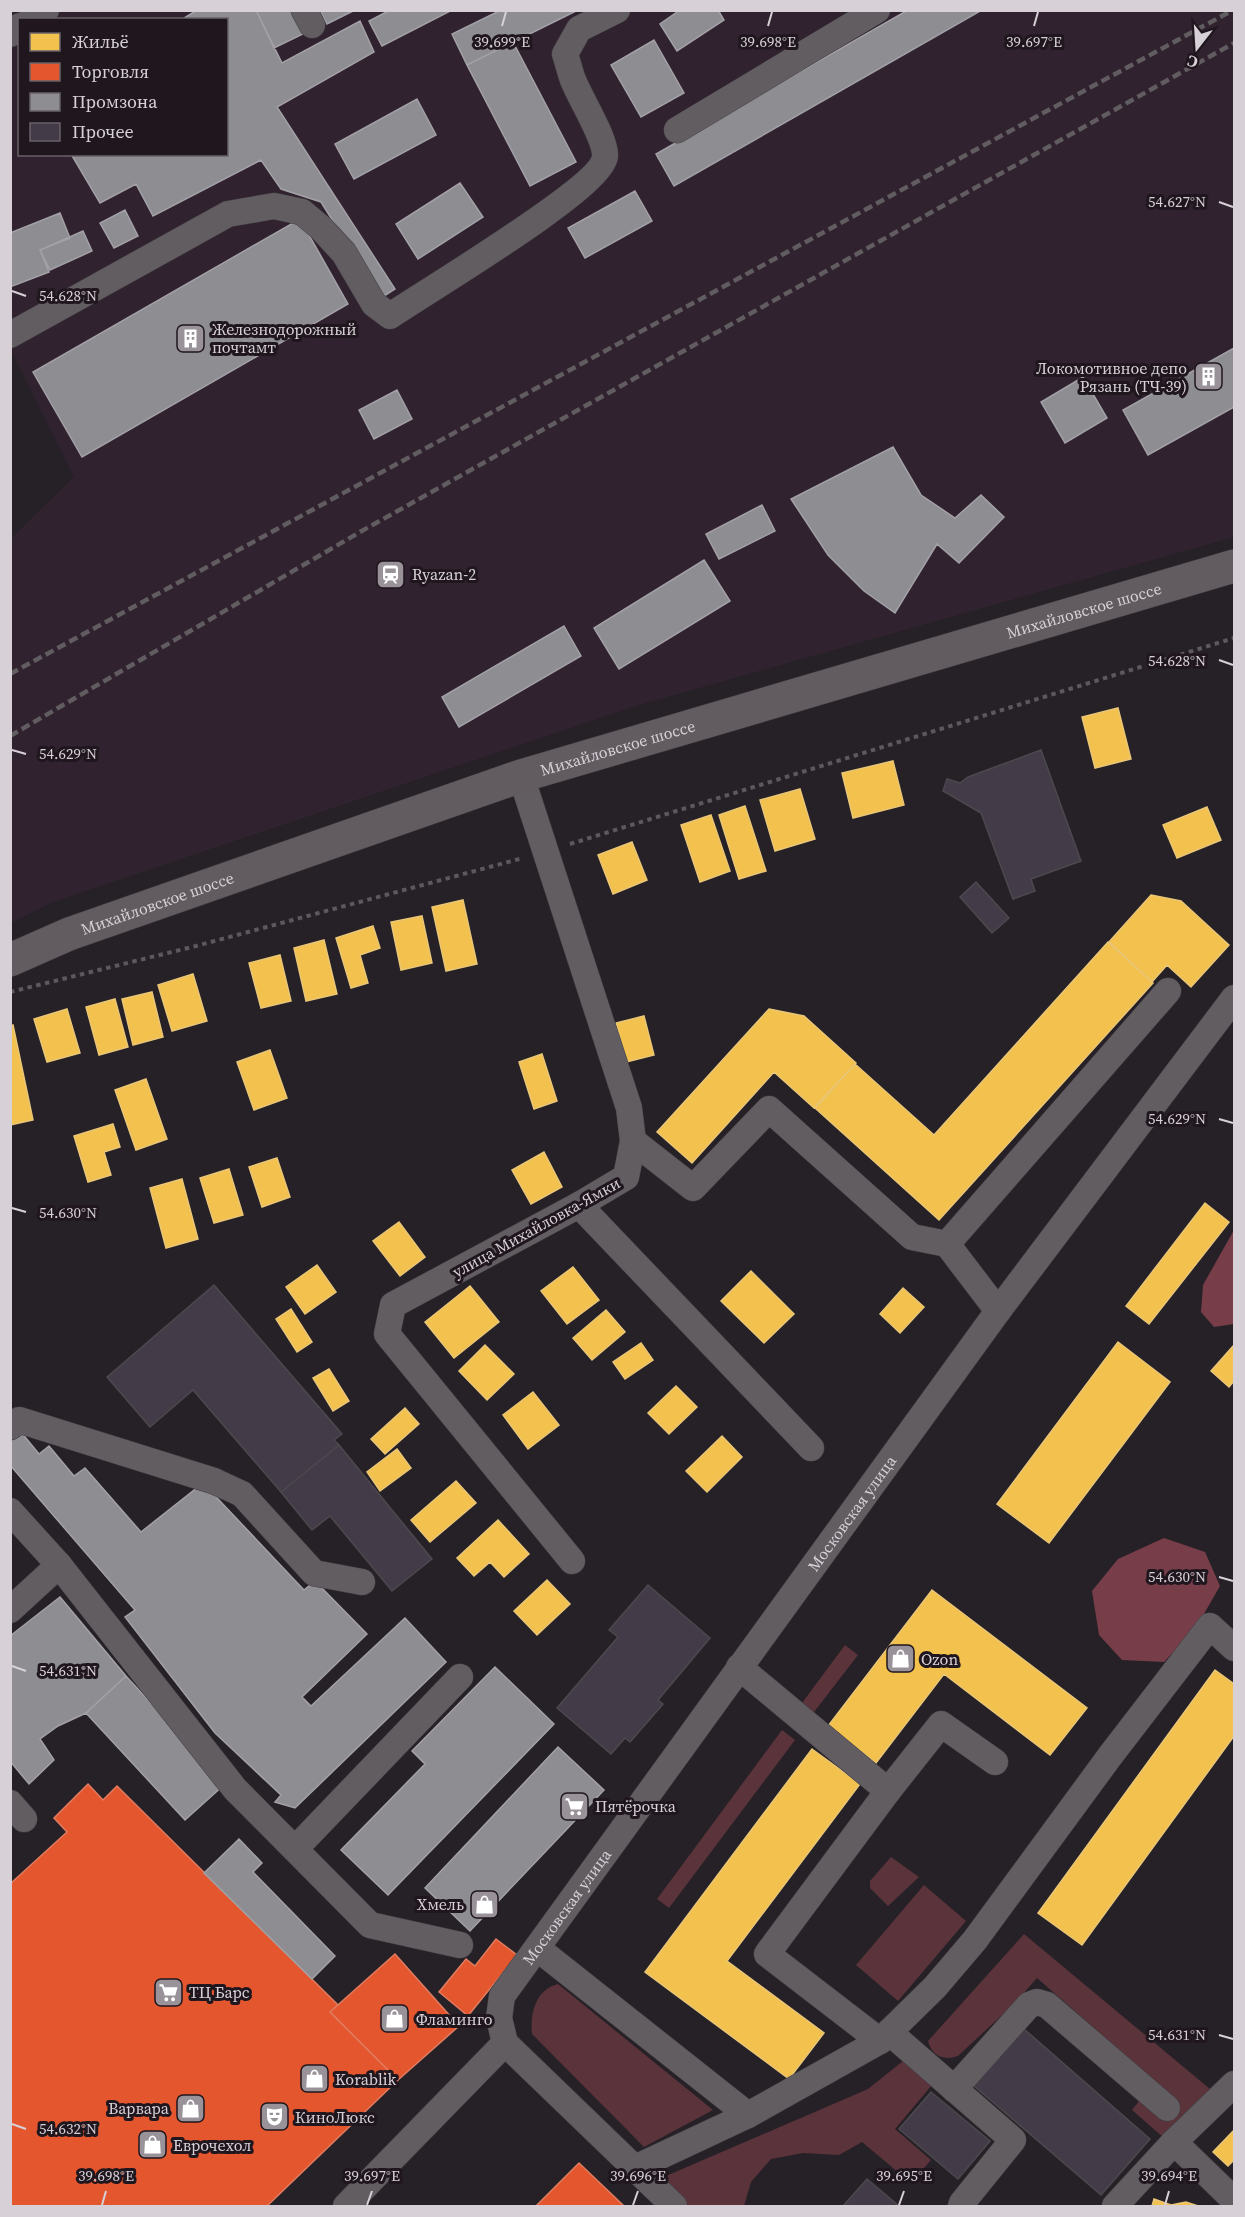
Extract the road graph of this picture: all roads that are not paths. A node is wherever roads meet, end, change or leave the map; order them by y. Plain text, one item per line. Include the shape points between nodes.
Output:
1 (46, 10) edge
2 (617, 10) edge
3 (877, 10) edge
4 (33, 18) edge
5 (677, 130) dead end
6 (10, 335) edge
7 (1234, 566) edge
8 (521, 776) junction
9 (10, 960) edge
10 (1168, 991) dead end
11 (1234, 998) edge
12 (633, 1141) junction
13 (579, 1205) junction
14 (947, 1244) junction
15 (998, 1311) junction
16 (10, 1427) edge
17 (811, 1448) dead end
18 (10, 1511) edge
19 (572, 1561) dead end
20 (59, 1565) junction
21 (362, 1582) dead end
22 (10, 1610) edge
23 (1234, 1648) edge
24 (739, 1667) junction
25 (460, 1677) dead end
26 (995, 1762) dead end
27 (888, 1791) junction
28 (294, 1849) junction
29 (460, 1945) dead end
30 (537, 1948) junction
31 (885, 2037) junction
32 (505, 2043) junction
33 (1234, 2084) edge
34 (954, 2089) junction
35 (1167, 2108) dead end
36 (748, 2115) junction
37 (1174, 2142) junction
38 (635, 2168) junction
39 (1234, 2200) edge
40 (346, 2206) edge
41 (674, 2206) edge
42 (961, 2206) edge
43 (1115, 2206) edge

1 - 4 street
2 - 6 street via 579,29 565,54 600,139 604,156 599,170 522,230 390,316 374,304 344,253 321,228 302,213 274,206 228,214
3 - 5 street
7 - 8 main road, Михайловское шоссе
8 - 9 main road, Михайловское шоссе via 69,934
8 - 12 street, улица Михайловка-Ямки via 629,1108
10 - 14 street
11 - 15 street, Московская улица
12 - 13 street, улица Михайловка-Ямки via 626,1178
12 - 14 street via 693,1188 769,1109 912,1237
13 - 17 street
13 - 19 street, улица Михайловка-Ямки via 393,1305 387,1334
14 - 15 street
15 - 24 street, Московская улица
16 - 21 street via 20,1420 214,1481 242,1494 314,1573
18 - 20 street
20 - 22 street
20 - 28 street via 235,1789
23 - 31 street via 1210,1626 975,1940 935,1988
24 - 27 street
24 - 30 street, Московская улица
25 - 28 street
26 - 27 street via 941,1724
27 - 31 street via 767,1953
28 - 29 street via 370,1924
30 - 32 street, Московская улица via 502,1996 499,2018
30 - 36 street
31 - 34 street
31 - 36 street
32 - 38 street
32 - 40 street
33 - 37 street
34 - 35 street via 1029,2005 1037,2002 1047,2005
34 - 42 street via 1013,2140
36 - 38 street
37 - 39 street
37 - 43 street
38 - 41 street

